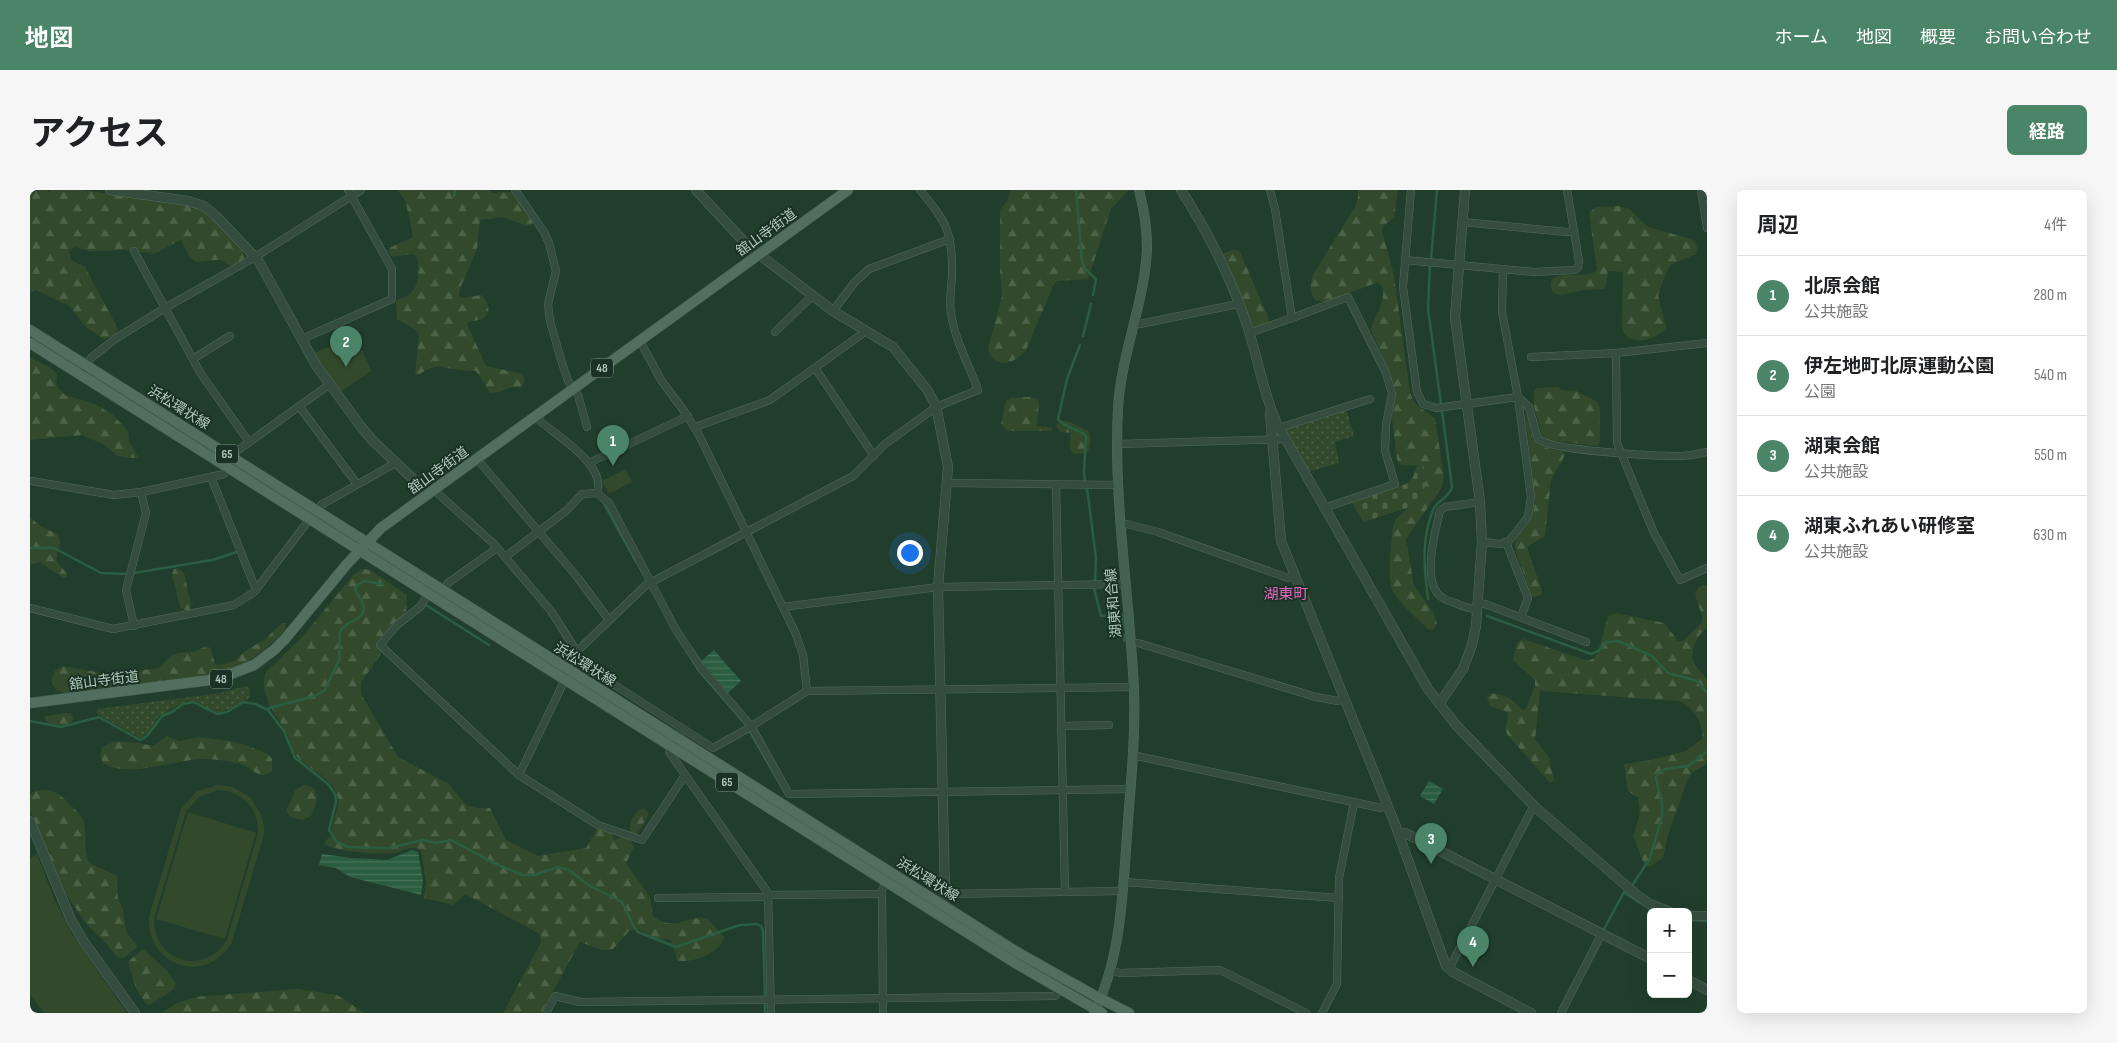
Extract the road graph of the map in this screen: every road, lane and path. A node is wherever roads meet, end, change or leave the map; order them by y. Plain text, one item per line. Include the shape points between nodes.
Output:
1 (110, 190) edge
2 (361, 190) edge
3 (515, 190) edge
4 (696, 190) edge
5 (848, 190) edge
6 (920, 190) edge
7 (1139, 190) edge
8 (1182, 190) edge
9 (1270, 190) edge
10 (1411, 190) edge
11 (1465, 190) edge
12 (1567, 190) edge
13 (1701, 190) edge
14 (350, 193) edge
15 (170, 194) edge
16 (1462, 222) junction
17 (1707, 228) edge
18 (1574, 231) junction
19 (950, 239) junction
20 (134, 251) dead end
21 (759, 254) junction
22 (255, 257) junction
23 (1405, 260) junction
24 (1458, 265) junction
25 (1503, 269) junction
26 (813, 295) junction
27 (1238, 304) junction
28 (165, 308) junction
29 (834, 311) junction
30 (1292, 318) junction
31 (1134, 323) junction
32 (864, 329) junction
33 (30, 330) edge
34 (776, 332) dead end
35 (1249, 334) junction
36 (230, 336) dead end
37 (302, 338) junction
38 (640, 341) junction
39 (30, 343) edge
40 (1707, 343) edge
41 (1616, 353) junction
42 (1531, 357) dead end
43 (193, 359) junction
44 (816, 368) junction
45 (83, 370) junction
46 (330, 384) junction
47 (574, 389) junction
48 (1518, 397) junction
49 (1370, 399) dead end
50 (1269, 403) junction
51 (1467, 404) junction
52 (299, 406) junction
53 (936, 407) junction
54 (537, 415) junction
55 (688, 416) junction
56 (587, 427) dead end
57 (695, 427) junction
58 (1279, 428) junction
59 (1285, 439) junction
60 (1272, 440) junction
61 (249, 442) junction
62 (1118, 444) junction
63 (1621, 452) junction
64 (1707, 452) edge
65 (874, 456) junction
66 (233, 458) junction
67 (476, 459) junction
68 (395, 461) junction
69 (589, 463) junction
70 (228, 468) junction
71 (211, 477) junction
72 (31, 481) edge
73 (947, 483) junction
74 (357, 484) junction
75 (1056, 484) junction
76 (1118, 485) junction
77 (141, 492) junction
78 (432, 492) junction
79 (597, 493) junction
80 (1480, 502) junction
81 (1324, 508) junction
82 (318, 510) junction
83 (309, 520) junction
84 (1120, 525) junction
85 (539, 532) junction
86 (747, 532) junction
87 (368, 542) junction
88 (1482, 542) junction
89 (1506, 542) junction
90 (497, 548) junction
91 (360, 551) junction
92 (505, 557) junction
93 (1707, 568) edge
94 (1294, 576) junction
95 (652, 582) junction
96 (1125, 584) junction
97 (1059, 585) junction
98 (938, 587) junction
99 (256, 590) junction
100 (444, 590) junction
101 (428, 594) junction
102 (1477, 606) junction
103 (30, 608) edge
104 (783, 608) junction
105 (1521, 617) junction
106 (479, 620) junction
107 (609, 620) junction
108 (134, 626) junction
109 (1586, 642) dead end
110 (1130, 643) junction
111 (574, 654) junction
112 (566, 668) junction
113 (563, 679) junction
114 (1133, 687) junction
115 (1061, 688) junction
116 (940, 689) junction
117 (806, 691) junction
118 (1344, 699) junction
119 (30, 703) edge
120 (1439, 704) junction
121 (1109, 725) dead end
122 (751, 726) junction
123 (1061, 726) junction
124 (678, 738) junction
125 (1132, 755) junction
126 (685, 774) junction
127 (519, 775) junction
128 (1130, 789) junction
129 (1064, 790) junction
130 (942, 792) junction
131 (1354, 802) junction
132 (1387, 805) junction
133 (1535, 806) junction
134 (30, 821) edge
135 (1399, 835) junction
136 (1495, 880) junction
137 (886, 882) junction
138 (1123, 887) junction
139 (1065, 892) junction
140 (882, 894) junction
141 (768, 896) junction
142 (658, 898) dead end
143 (1339, 898) junction
144 (943, 899) junction
145 (1660, 908) edge
146 (1692, 916) edge
147 (1707, 916) edge
148 (1601, 935) junction
149 (1647, 957) edge
150 (1449, 969) junction
151 (1109, 970) junction
152 (1692, 982) edge
153 (1060, 989) junction
154 (1707, 990) edge
155 (883, 998) junction
156 (1100, 998) junction
157 (771, 999) junction
158 (1097, 1012) edge
159 (135, 1013) edge
160 (546, 1013) edge
161 (770, 1013) edge
162 (883, 1013) edge
163 (1129, 1013) edge
164 (1306, 1013) edge
165 (1322, 1013) edge
166 (1531, 1013) edge
167 (1561, 1013) edge

1 - 15 street
2 - 14 street
3 - 47 street via 550,243 556,271 548,313 568,381
4 - 21 street
5 - 21 main road, 舘山寺街道 / 48
6 - 19 street via 942,218
7 - 31 main road, 湖東和合線 via 1147,247
8 - 27 street via 1206,232
9 - 30 street
10 - 23 street
11 - 16 street
12 - 18 street
13 - 17 street
14 - 22 street
14 - 37 street via 392,269 392,299
15 - 22 street via 210,210
16 - 18 street
16 - 24 street
18 - 25 street via 1579,261 1575,270 1534,272
19 - 29 street via 869,269 854,283
19 - 53 street via 952,320 978,390
20 - 28 street
21 - 26 street
21 - 38 main road, 舘山寺街道 / 48
22 - 28 street
22 - 37 street
23 - 24 street
23 - 51 street via 1403,294 1419,398 1423,404 1436,408
24 - 25 street
24 - 51 street via 1455,317
25 - 48 street via 1502,312
26 - 29 street
26 - 34 street
27 - 31 street
27 - 35 street
28 - 43 street
28 - 45 street via 115,339 91,358
29 - 32 street
30 - 35 street
30 - 81 street via 1348,297 1386,373 1392,394 1385,451 1395,484
31 - 62 main road, 湖東和合線 via 1120,391
32 - 44 street via 862,334
32 - 53 street via 897,351 928,391
33 - 45 main road, 浜松環状線 / 65
35 - 50 street
36 - 43 street
37 - 46 street
38 - 47 main road, 舘山寺街道 / 48
38 - 55 street via 661,380
39 - 45 main road, 浜松環状線 / 65
40 - 41 street
41 - 42 street
41 - 63 street via 1617,443
43 - 61 street
44 - 57 street via 764,404
44 - 65 street
45 - 66 main road, 浜松環状線 / 65
45 - 70 main road, 浜松環状線 / 65
46 - 52 street
46 - 68 street via 366,433
47 - 54 main road, 舘山寺街道 / 48
47 - 56 street
48 - 51 street
48 - 63 street via 1529,407 1536,434 1542,442
48 - 89 street via 1531,497 1528,518
49 - 58 street
50 - 58 street
50 - 60 street
51 - 80 street
52 - 61 street
52 - 74 street
53 - 65 street
53 - 73 street via 947,458
54 - 67 main road, 舘山寺街道 / 48
54 - 69 street
55 - 57 street
55 - 69 street
57 - 86 street
58 - 59 street
59 - 60 street
59 - 81 street
60 - 62 street
60 - 94 street via 1280,541
61 - 66 street
62 - 76 main road, 湖東和合線
63 - 64 street via 1682,456
63 - 93 street via 1654,532 1680,580
65 - 86 street via 853,476
66 - 70 street
66 - 82 main road, 浜松環状線 / 65
67 - 78 main road, 舘山寺街道 / 48
67 - 85 street
68 - 74 street
68 - 78 street
69 - 79 street via 600,483
70 - 71 street via 224,474
70 - 83 main road, 浜松環状線 / 65
71 - 77 street
71 - 99 street
72 - 77 street via 114,496
73 - 75 street
73 - 98 street
74 - 82 street via 322,504
75 - 76 street
75 - 97 street
76 - 84 main road, 湖東和合線
77 - 108 street via 146,513 126,590
78 - 87 main road, 舘山寺街道 / 48 via 381,528
78 - 90 street
79 - 85 street via 582,494
79 - 95 street via 608,503
80 - 88 street
80 - 102 street via 1445,506 1440,511 1430,553 1436,593 1470,609
81 - 120 street
82 - 87 main road, 浜松環状線 / 65
83 - 91 main road, 浜松環状線 / 65
83 - 99 street
84 - 94 street via 1158,532 1288,578
84 - 96 main road, 湖東和合線
85 - 92 street
85 - 107 street
86 - 95 street
86 - 104 street
87 - 91 main road, 舘山寺街道 / 48
87 - 100 main road, 浜松環状線 / 65
88 - 89 street
88 - 102 street
89 - 105 street via 1528,598
90 - 92 street
90 - 100 street via 448,583
91 - 101 main road, 浜松環状線 / 65
91 - 119 main road, 舘山寺街道 / 48 via 274,650 242,671 206,681
92 - 111 street via 551,611
94 - 118 street
95 - 107 street
95 - 122 street via 676,630 702,669
96 - 97 street
96 - 110 main road, 湖東和合線
97 - 98 street
97 - 115 street
98 - 104 street
98 - 116 street
99 - 108 street via 234,605
100 - 106 main road, 浜松環状線 / 65
101 - 106 main road, 浜松環状線 / 65
101 - 127 street via 421,606 397,625 380,645
102 - 105 street via 1485,604
102 - 120 street via 1475,632 1468,657
103 - 108 street via 113,630
104 - 117 street via 796,632 803,655
105 - 109 street
106 - 112 main road, 浜松環状線 / 65
106 - 113 main road, 浜松環状線 / 65
107 - 111 street
110 - 114 main road, 湖東和合線
110 - 118 street via 1316,697
111 - 112 street
111 - 124 street
112 - 113 street
112 - 124 main road, 浜松環状線 / 65
113 - 124 main road, 浜松環状線 / 65
113 - 127 street
114 - 115 street
114 - 125 main road, 湖東和合線
115 - 116 street
115 - 123 street
116 - 117 street
116 - 130 street
117 - 122 street
118 - 132 street
120 - 133 street
121 - 123 street
122 - 124 street via 713,748
122 - 130 street via 789,794
123 - 129 street
124 - 126 street via 669,752
124 - 137 main road, 浜松環状線 / 65
124 - 144 main road, 浜松環状線 / 65
125 - 128 main road, 湖東和合線
125 - 131 street
126 - 127 street via 642,840 598,825
126 - 141 street
128 - 129 street
128 - 138 main road, 湖東和合線
129 - 130 street
129 - 139 street
130 - 144 street
131 - 132 street via 1381,808
131 - 143 street via 1339,878
132 - 135 street
133 - 136 street
133 - 145 street via 1637,896
134 - 159 street via 71,920
135 - 136 street via 1405,833
135 - 150 street via 1444,963
136 - 148 street
136 - 150 street
137 - 140 street
137 - 153 main road, 浜松環状線 / 65
138 - 139 street
138 - 143 street
138 - 151 main road, 湖東和合線
139 - 144 street
140 - 141 street
140 - 155 street
141 - 142 street
141 - 157 street
143 - 165 street via 1337,984
144 - 156 main road, 浜松環状線 / 65 via 1017,952
146 - 147 street
148 - 149 street
148 - 167 street
150 - 166 street
151 - 156 main road, 湖東和合線
151 - 164 street via 1120,973 1220,970
152 - 154 street
153 - 155 street via 1055,996
153 - 158 main road, 浜松環状線 / 65
155 - 157 street
155 - 162 street
156 - 158 main road, 湖東和合線
156 - 163 main road, 浜松環状線 / 65
157 - 160 street via 580,1002 555,996
157 - 161 street

